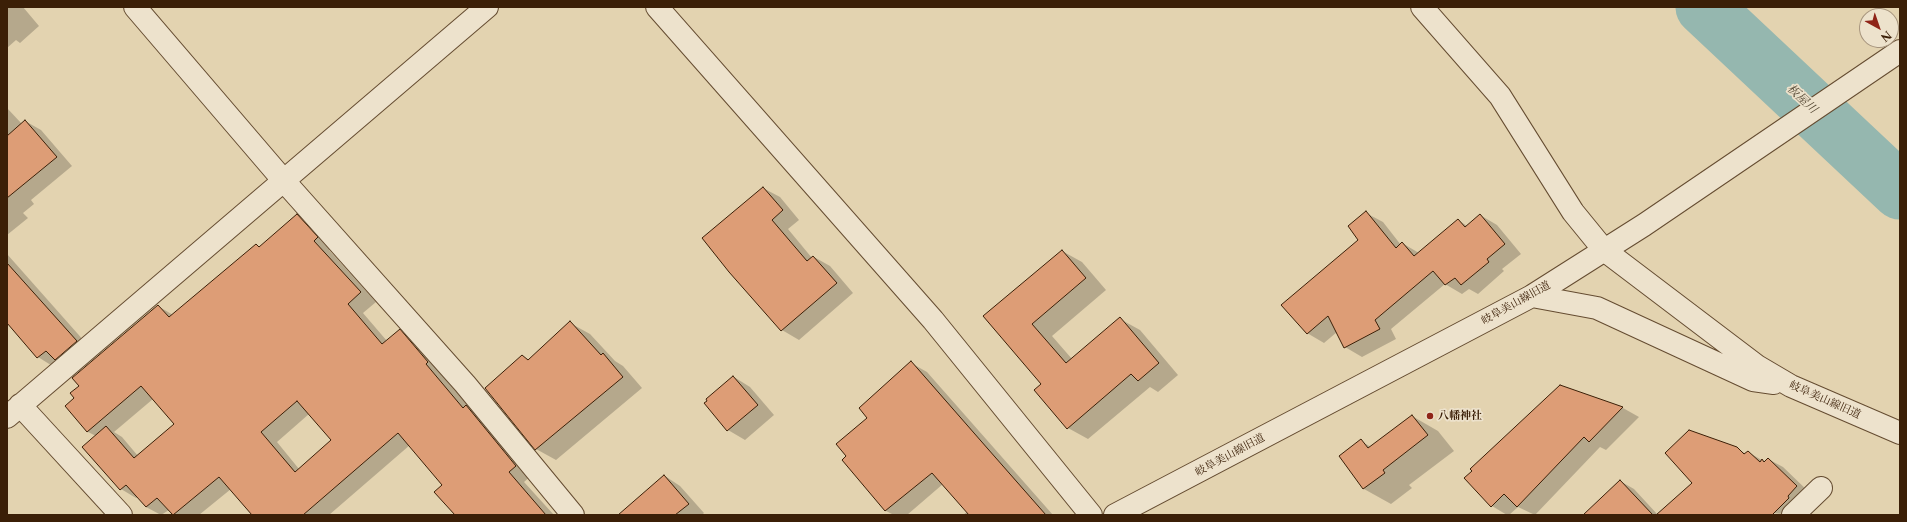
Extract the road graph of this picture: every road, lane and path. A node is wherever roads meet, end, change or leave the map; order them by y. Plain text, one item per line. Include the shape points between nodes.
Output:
1 (135, 7) edge
2 (487, 7) edge
3 (657, 7) edge
4 (1422, 7) edge
5 (1900, 51) edge
6 (284, 181) junction
7 (1604, 250) junction
8 (1532, 296) junction
9 (1791, 386) junction
10 (14, 411) edge
11 (1900, 433) edge
12 (1821, 488) dead end
13 (121, 515) edge
14 (573, 515) edge
15 (1091, 515) edge
16 (1115, 515) edge
17 (1793, 515) edge

1 - 6 street
2 - 6 street
3 - 15 street via 933,320
4 - 7 street via 1500,96 1573,212
5 - 7 street
6 - 10 street
6 - 14 street via 465,384
7 - 8 street, 岐阜美山線旧道
7 - 9 street, 岐阜美山線旧道 via 1757,366
8 - 9 street via 1597,308 1754,380
8 - 16 street, 岐阜美山線旧道
9 - 11 street, 岐阜美山線旧道
10 - 13 street
12 - 17 street

